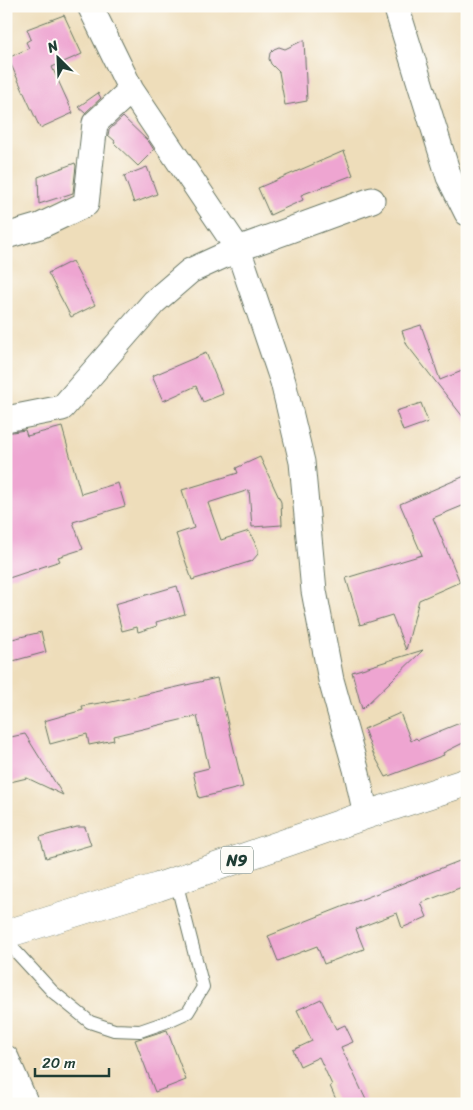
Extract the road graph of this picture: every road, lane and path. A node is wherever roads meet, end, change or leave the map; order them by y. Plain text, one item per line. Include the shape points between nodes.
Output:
1 (90, 6) edge
2 (396, 6) edge
3 (130, 90) junction
4 (372, 200) dead end
5 (467, 213) edge
6 (6, 236) edge
7 (238, 249) junction
8 (6, 420) edge
9 (467, 782) edge
10 (366, 815) junction
11 (176, 881) junction
12 (6, 934) edge
13 (6, 942) edge
14 (6, 1058) edge
15 (26, 1104) edge

1 - 3 street
2 - 5 street via 449,177
3 - 6 street via 95,123 86,204 40,226
3 - 7 street
4 - 7 street
7 - 8 street via 190,271 154,302 62,408
7 - 10 street via 283,382 300,453 316,601 330,680
9 - 10 highway, N9
10 - 11 highway, N9
11 - 12 highway, N9
11 - 13 lane via 203,987 188,1012 166,1022 140,1031 114,1030 90,1022 53,992
14 - 15 street

